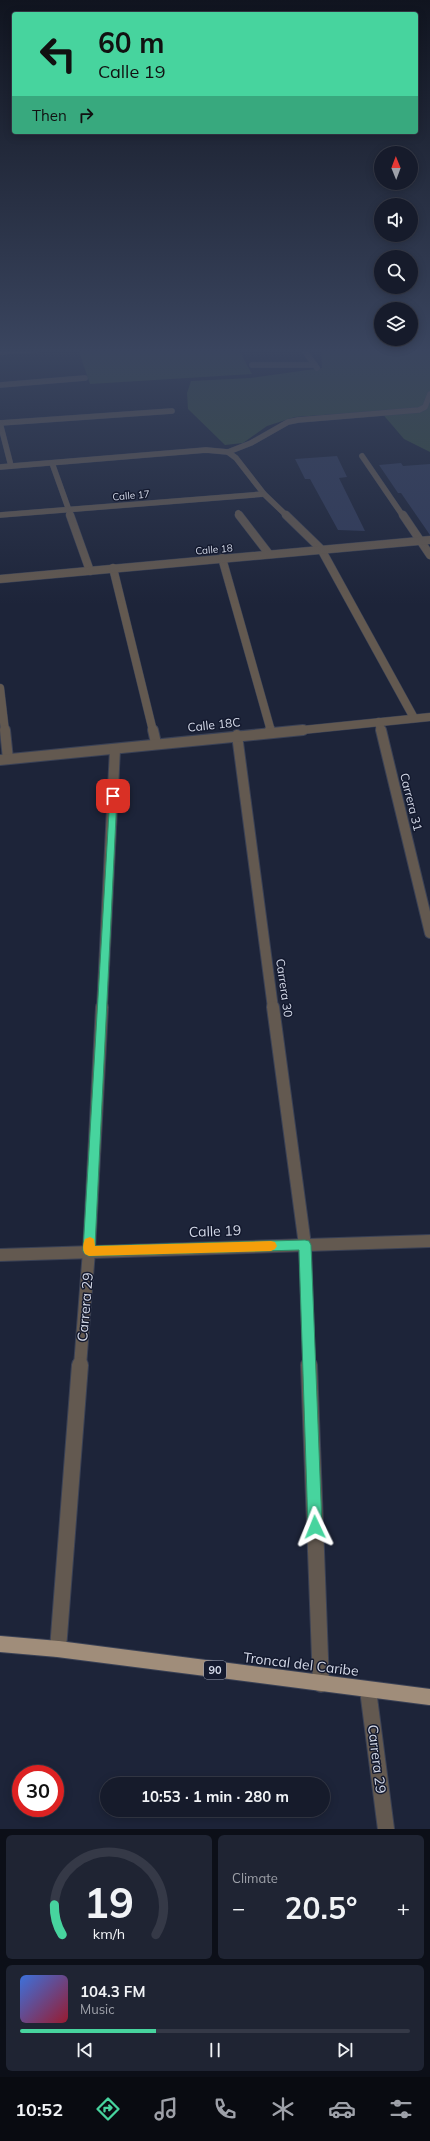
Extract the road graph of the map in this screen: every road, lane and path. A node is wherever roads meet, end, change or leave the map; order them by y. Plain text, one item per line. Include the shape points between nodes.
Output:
1 (3, 434) edge
2 (267, 434) edge
3 (228, 452) junction
4 (362, 456) dead end
5 (52, 463) junction
6 (11, 466) junction
7 (0, 467) edge
8 (264, 494) junction
9 (68, 510) junction
10 (238, 513) dead end
11 (0, 515) edge
12 (430, 540) edge
13 (421, 541) junction
14 (321, 549) junction
15 (270, 554) junction
16 (430, 555) edge
17 (222, 558) junction
18 (113, 568) junction
19 (90, 571) junction
20 (0, 579) edge
21 (0, 688) edge
22 (430, 717) edge
23 (414, 718) junction
24 (379, 722) junction
25 (271, 732) junction
26 (237, 734) junction
27 (156, 743) junction
28 (115, 749) junction
29 (4, 759) edge
30 (430, 933) edge
31 (430, 1241) edge
32 (305, 1245) junction
33 (89, 1251) junction
34 (0, 1255) edge
35 (0, 1644) edge
36 (58, 1649) junction
37 (321, 1684) junction
38 (368, 1690) junction
39 (430, 1697) edge
40 (386, 1829) edge

1 - 6 street
2 - 3 street
3 - 5 street via 206,450
3 - 8 street via 236,458
4 - 13 street
5 - 6 street
5 - 9 street
6 - 7 street
8 - 9 street, Calle 17
8 - 14 street
9 - 11 street, Calle 17
9 - 19 street
10 - 15 street
12 - 13 street, Calle 18
13 - 14 street, Calle 18
13 - 16 street
14 - 15 street, Calle 18
14 - 23 street
15 - 17 street, Calle 18
17 - 18 street, Calle 18
17 - 25 street
18 - 19 street, Calle 18
18 - 27 street
19 - 20 street, Calle 18
21 - 29 street
22 - 23 street, Calle 18C
23 - 24 street, Calle 18C
24 - 25 street, Calle 18C
24 - 30 street, Carrera 31
25 - 26 street, Calle 18C
26 - 27 street, Calle 18C
26 - 32 street, Carrera 30
27 - 28 street, Calle 18C
28 - 29 street, Calle 18C
28 - 33 street, Carrera 29
31 - 32 street, Calle 19
32 - 33 street, Calle 19
32 - 37 street, Carrera 30
33 - 34 street, Calle 19
33 - 36 street, Carrera 29
35 - 36 main road, Troncal del Caribe / 90
36 - 37 main road, Troncal del Caribe / 90
37 - 38 main road, Troncal del Caribe / 90
38 - 39 main road, Troncal del Caribe / 90
38 - 40 street, Carrera 29

